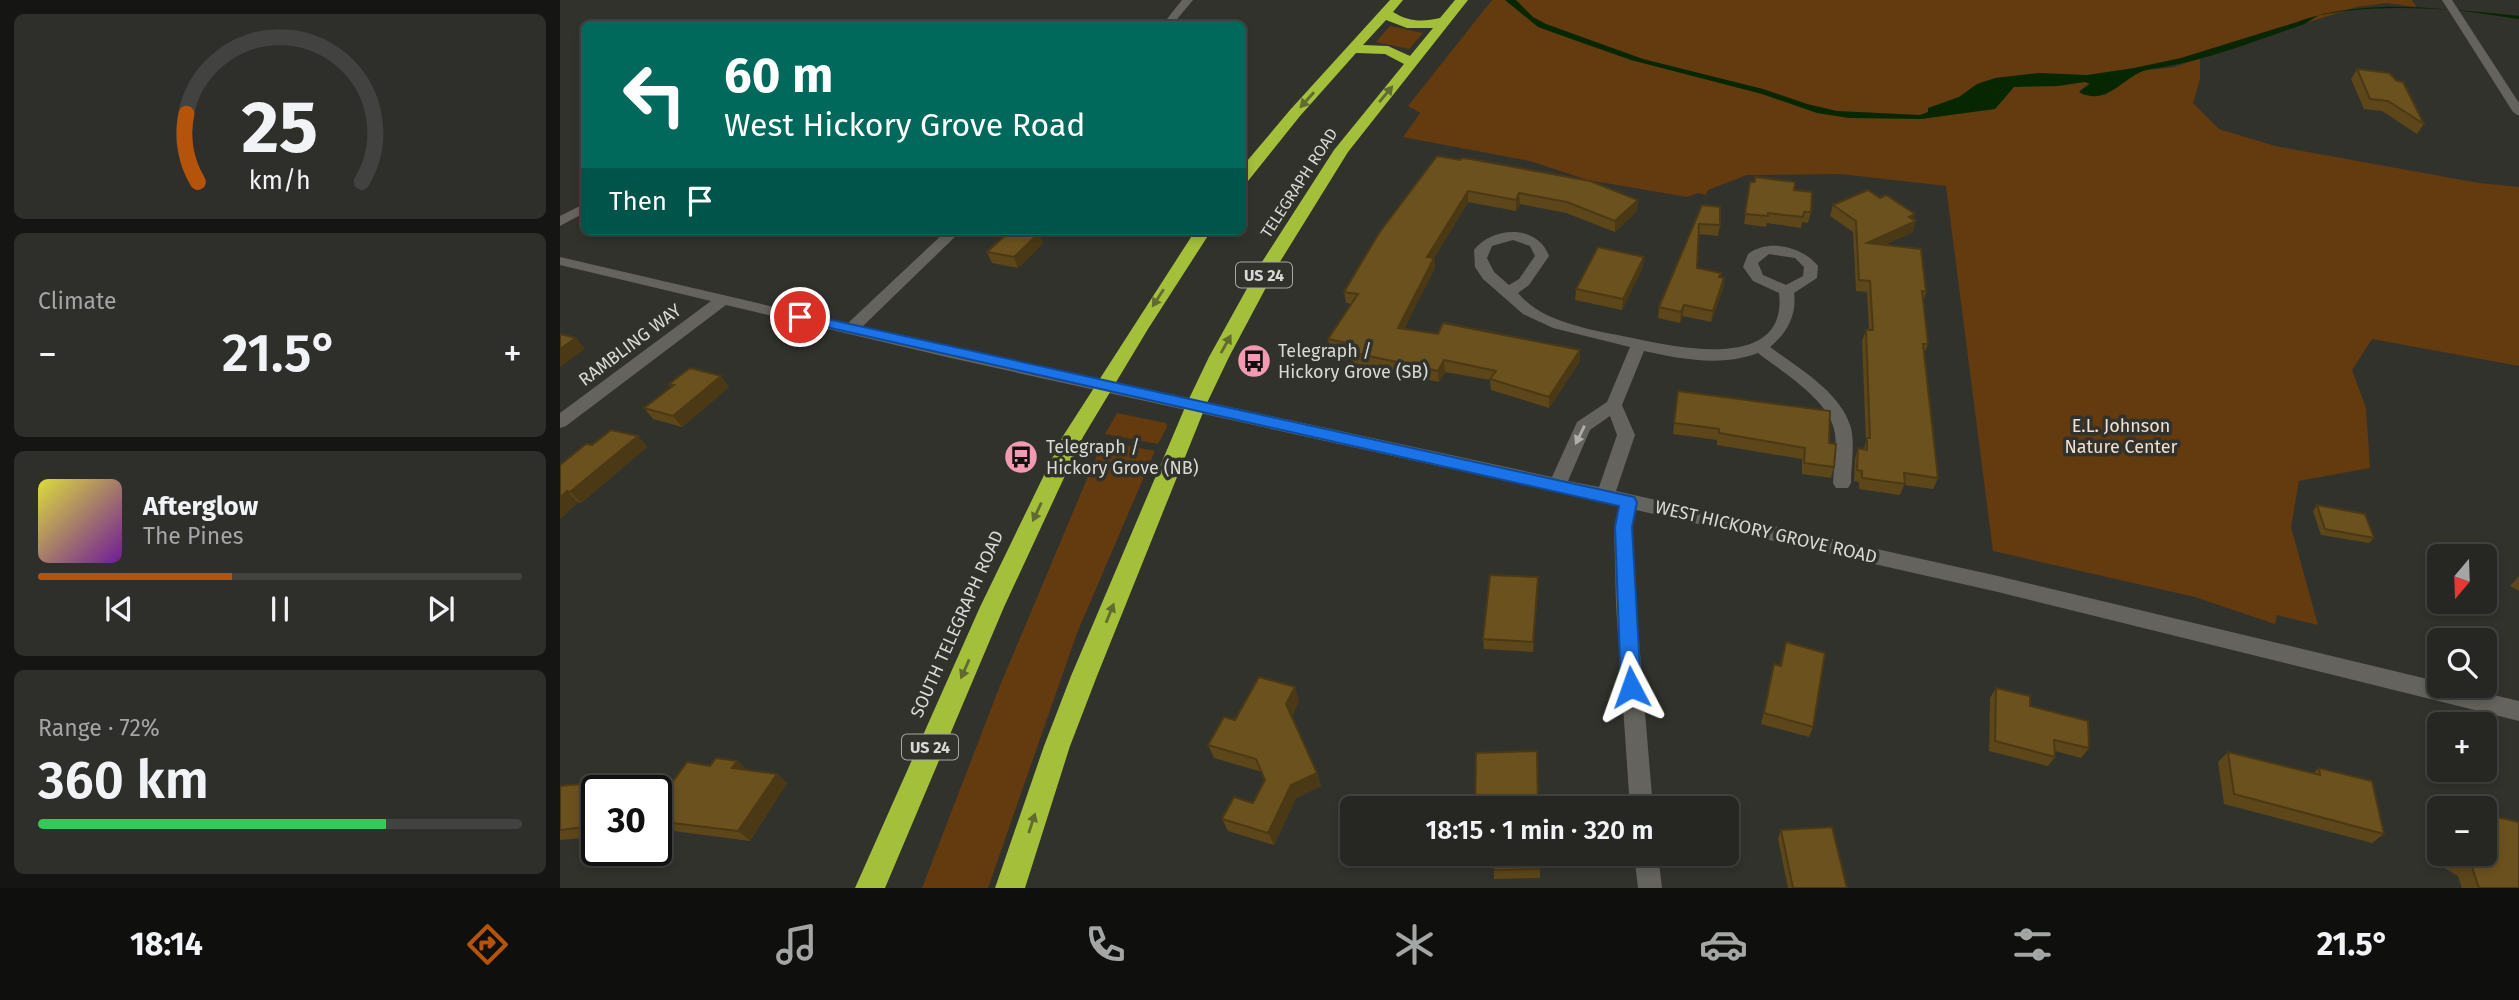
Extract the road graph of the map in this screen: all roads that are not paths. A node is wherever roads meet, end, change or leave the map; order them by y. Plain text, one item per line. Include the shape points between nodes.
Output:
1 (1188, 0) edge
2 (1397, 0) edge
3 (1462, 0) edge
4 (2450, 5) edge
5 (1385, 13) junction
6 (1170, 21) edge
7 (1446, 21) junction
8 (1352, 49) junction
9 (1412, 63) junction
10 (2519, 112) edge
11 (1246, 173) edge
12 (581, 210) edge
13 (560, 222) edge
14 (950, 235) edge
15 (1200, 235) edge
16 (560, 261) edge
17 (1786, 291) dead end
18 (1509, 292) dead end
19 (724, 299) junction
20 (851, 329) junction
21 (1639, 344) junction
22 (1760, 347) junction
23 (1102, 386) junction
24 (1196, 405) junction
25 (1614, 405) junction
26 (560, 422) edge
27 (1842, 483) dead end
28 (1557, 486) junction
29 (1605, 496) junction
30 (1629, 502) junction
31 (2519, 711) edge
32 (1639, 796) edge
33 (1647, 866) edge
34 (870, 888) edge
35 (1010, 888) edge
36 (1650, 888) edge

1 - 6 street
2 - 5 highway
3 - 7 highway, TELEGRAPH ROAD / US 24
4 - 10 street
5 - 7 highway via 1408,25
5 - 8 highway
7 - 9 highway, TELEGRAPH ROAD / US 24
8 - 9 highway via 1388,50
8 -> 11 highway
24 -> 9 highway, TELEGRAPH ROAD / US 24 via 1269,264 1306,205 1342,150
12 - 13 street
14 - 20 street
15 -> 23 highway, US 24
16 - 19 street, WEST HICKORY GROVE ROAD
17 - 22 street via 1785,316 1777,332
18 - 21 street via 1525,309 1551,320
19 - 20 street, WEST HICKORY GROVE ROAD
19 - 26 street, RAMBLING WAY
20 - 23 street, WEST HICKORY GROVE ROAD
21 - 22 street via 1722,355
21 - 25 street
22 - 27 street via 1836,412 1842,426
23 - 24 street, WEST HICKORY GROVE ROAD
23 -> 34 highway, SOUTH TELEGRAPH ROAD / US 24 via 1073,436 992,607
24 - 28 street, WEST HICKORY GROVE ROAD
35 -> 24 highway, US 24 via 1080,688
25 -> 28 street via 1583,426
25 - 29 street via 1626,435
28 - 29 street, WEST HICKORY GROVE ROAD
29 - 30 street, WEST HICKORY GROVE ROAD
30 - 31 street, WEST HICKORY GROVE ROAD via 1998,584
30 - 32 street via 1623,527
33 - 36 street

